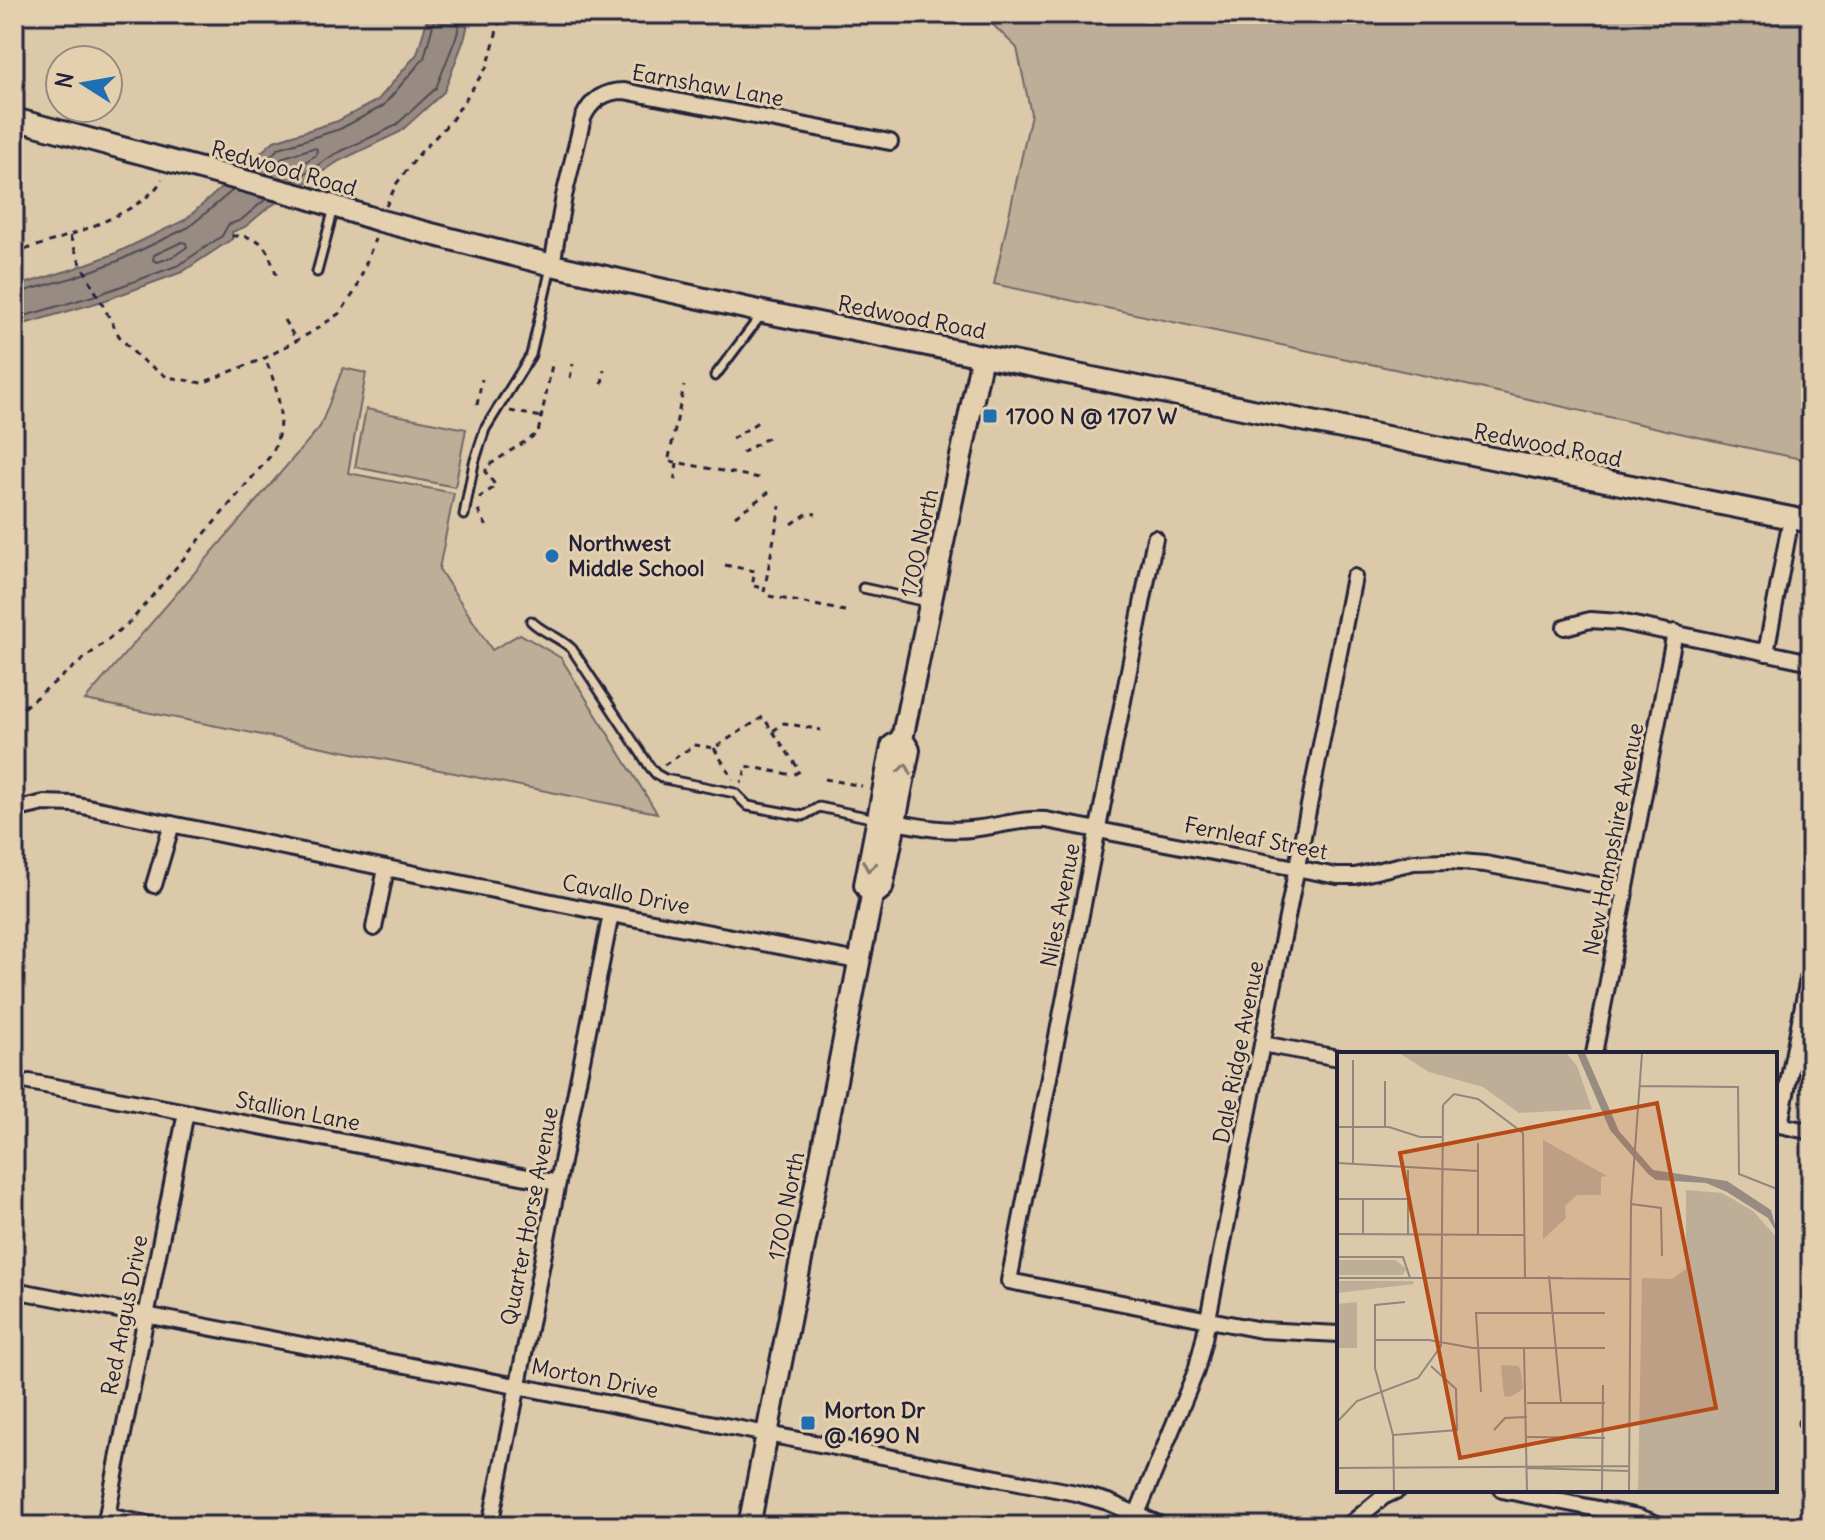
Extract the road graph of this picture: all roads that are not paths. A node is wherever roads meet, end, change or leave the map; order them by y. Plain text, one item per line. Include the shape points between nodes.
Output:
1 (14, 119) edge
2 (890, 142) dead end
3 (334, 206) junction
4 (552, 265) junction
5 (317, 272) dead end
6 (763, 312) junction
7 (982, 356) junction
8 (715, 376) dead end
9 (464, 515) dead end
10 (1801, 520) edge
11 (1155, 538) dead end
12 (1354, 577) dead end
13 (863, 588) dead end
14 (931, 603) junction
15 (531, 621) dead end
16 (1565, 627) dead end
17 (1675, 632) junction
18 (1766, 653) junction
19 (1811, 662) edge
20 (14, 810) edge
21 (886, 820) junction
22 (172, 824) junction
23 (1098, 829) junction
24 (1297, 868) junction
25 (386, 869) junction
26 (154, 885) dead end
27 (1625, 890) junction
28 (611, 914) junction
29 (374, 928) dead end
30 (858, 961) junction
31 (1811, 963) edge
32 (1262, 1044) junction
33 (1594, 1052) edge
34 (1337, 1058) edge
35 (29, 1082) dead end
36 (186, 1112) junction
37 (1777, 1125) edge
38 (1811, 1132) edge
39 (558, 1183) junction
40 (14, 1290) edge
41 (146, 1315) junction
42 (1208, 1320) junction
43 (1337, 1334) edge
44 (518, 1386) junction
45 (767, 1433) junction
46 (1394, 1492) edge
47 (1512, 1492) edge
48 (1135, 1520) edge
49 (106, 1521) edge
50 (157, 1526) edge
51 (490, 1526) edge
52 (749, 1526) edge
53 (1163, 1526) edge
54 (1348, 1526) edge
55 (1663, 1526) edge

1 - 3 main road, Redwood Road
2 - 4 street, Earnshaw Lane via 624,91 607,93 583,118
3 - 4 main road, Redwood Road
3 - 5 lane
4 - 6 main road, Redwood Road
4 - 9 lane via 531,355 485,429
6 - 7 main road, Redwood Road
6 - 8 lane
7 - 10 main road, Redwood Road
7 - 14 main road, 1700 North
10 - 18 street
11 - 23 street, Niles Avenue
12 - 24 street, Dale Ridge Avenue
13 - 14 lane
14 - 21 main road, 1700 North via 902,739 892,746
15 - 21 lane via 572,649 656,774 735,793 748,806 803,816 819,807
16 - 17 street via 1599,619
17 - 18 street
17 - 27 street, New Hampshire Avenue
18 - 19 street
20 - 22 street, Cavallo Drive via 73,804
21 - 23 street, Fernleaf Street via 959,830 1035,819
21 - 30 main road, 1700 North via 865,885 872,896
22 - 25 street, Cavallo Drive
22 - 26 street
23 - 24 street, Fernleaf Street
23 - 42 street, Niles Avenue via 1009,1281
24 - 27 street, Fernleaf Street via 1346,876 1414,862 1467,862
24 - 32 street, Dale Ridge Avenue
25 - 28 street, Cavallo Drive
25 - 29 street
27 - 33 street, New Hampshire Avenue
28 - 30 street, Cavallo Drive
28 - 39 street, Quarter Horse Avenue
30 - 45 main road, 1700 North
31 - 37 street
32 - 34 street
32 - 42 street, Dale Ridge Avenue
35 - 36 street, Stallion Lane
36 - 39 street, Stallion Lane
36 - 41 street, Red Angus Drive
37 - 38 street
39 - 44 street, Quarter Horse Avenue
40 - 41 street, Morton Drive
41 - 44 street, Morton Drive
41 - 49 street, Red Angus Drive
42 - 43 street via 1261,1330
42 - 48 street, Dale Ridge Avenue via 1196,1371
44 - 45 street, Morton Drive
44 - 51 street, Quarter Horse Avenue
45 - 48 street, Morton Drive via 1076,1493 1108,1502
45 - 52 main road, 1700 North
46 - 54 street
47 - 55 street
48 - 53 street, Morton Drive
49 - 50 street

